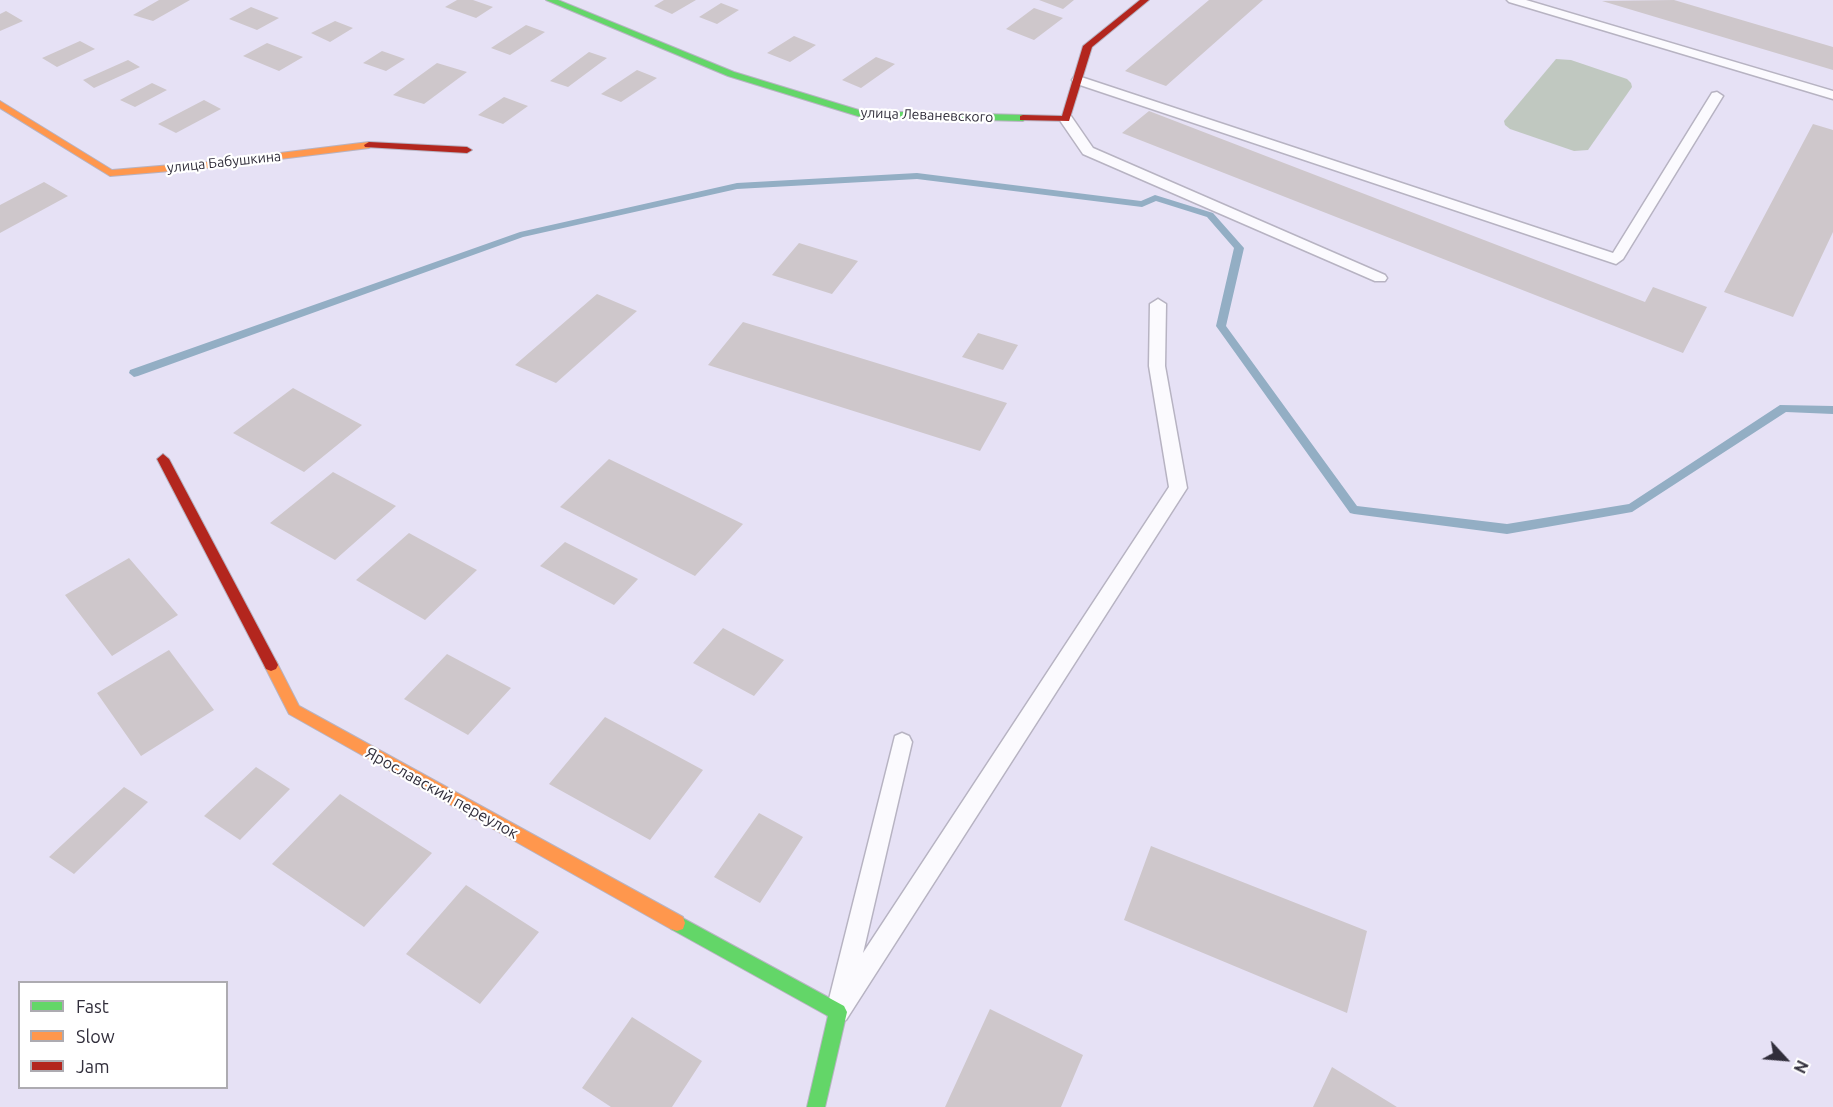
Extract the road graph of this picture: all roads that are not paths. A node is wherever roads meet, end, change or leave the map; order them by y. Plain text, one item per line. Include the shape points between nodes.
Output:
1 (550, 0) edge
2 (1145, 0) edge
3 (1513, 0) edge
4 (1078, 80) junction
5 (1833, 95) edge
6 (1717, 96) dead end
7 (0, 104) edge
8 (1066, 119) junction
9 (467, 150) dead end
10 (1380, 278) dead end
11 (1158, 304) dead end
12 (163, 459) dead end
13 (902, 742) dead end
14 (838, 1012) junction
15 (816, 1107) edge

1 - 8 street, улица Леваневского via 731,74 861,114
2 - 4 street via 1088,46
3 - 5 lane
4 - 6 lane via 1616,259
4 - 8 street
7 - 9 street, улица Бабушкина via 110,173 375,144
8 - 10 lane via 1088,151
11 - 14 lane via 1157,366 1178,488
12 - 14 street, Ярославский переулок via 294,710
13 - 14 lane
14 - 15 street

